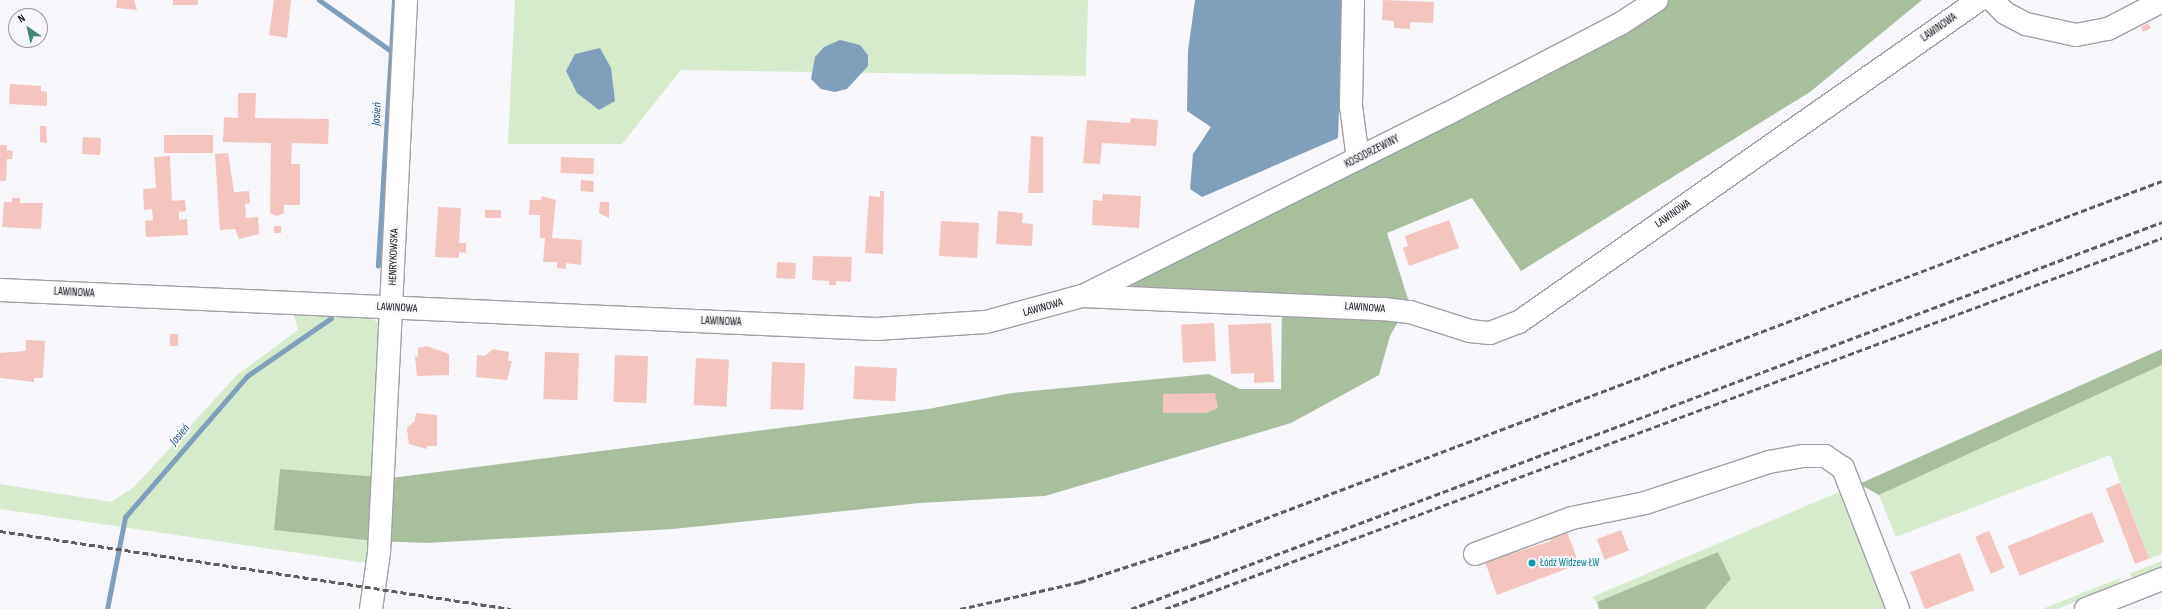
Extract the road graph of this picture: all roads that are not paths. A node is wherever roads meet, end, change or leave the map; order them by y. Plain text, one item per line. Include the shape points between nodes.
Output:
1 (406, 0) edge
2 (1353, 0) edge
3 (1657, 0) edge
4 (1980, 0) edge
5 (1992, 0) edge
6 (2162, 1) edge
7 (1358, 159) junction
8 (0, 290) edge
9 (1082, 296) junction
10 (392, 308) junction
11 (1475, 554) dead end
12 (2162, 579) edge
13 (371, 609) edge
14 (1898, 609) edge
15 (2086, 609) edge

1 - 10 street, HENRYKOWSKA
2 - 7 street via 1351,106
3 - 7 street, KOSODRZEWINY via 1620,24
4 - 9 street, LAWINOWA via 1506,329 1470,331 1410,312 1384,309
5 - 6 street via 2005,13 2026,24 2076,35 2108,28
7 - 9 street, KOSODRZEWINY
8 - 10 street, LAWINOWA
9 - 10 street, LAWINOWA via 986,322 876,329
10 - 13 street, HENRYKOWSKA via 379,553
11 - 14 street via 1572,518 1645,503 1768,462 1803,456 1826,456 1843,468
12 - 15 street

